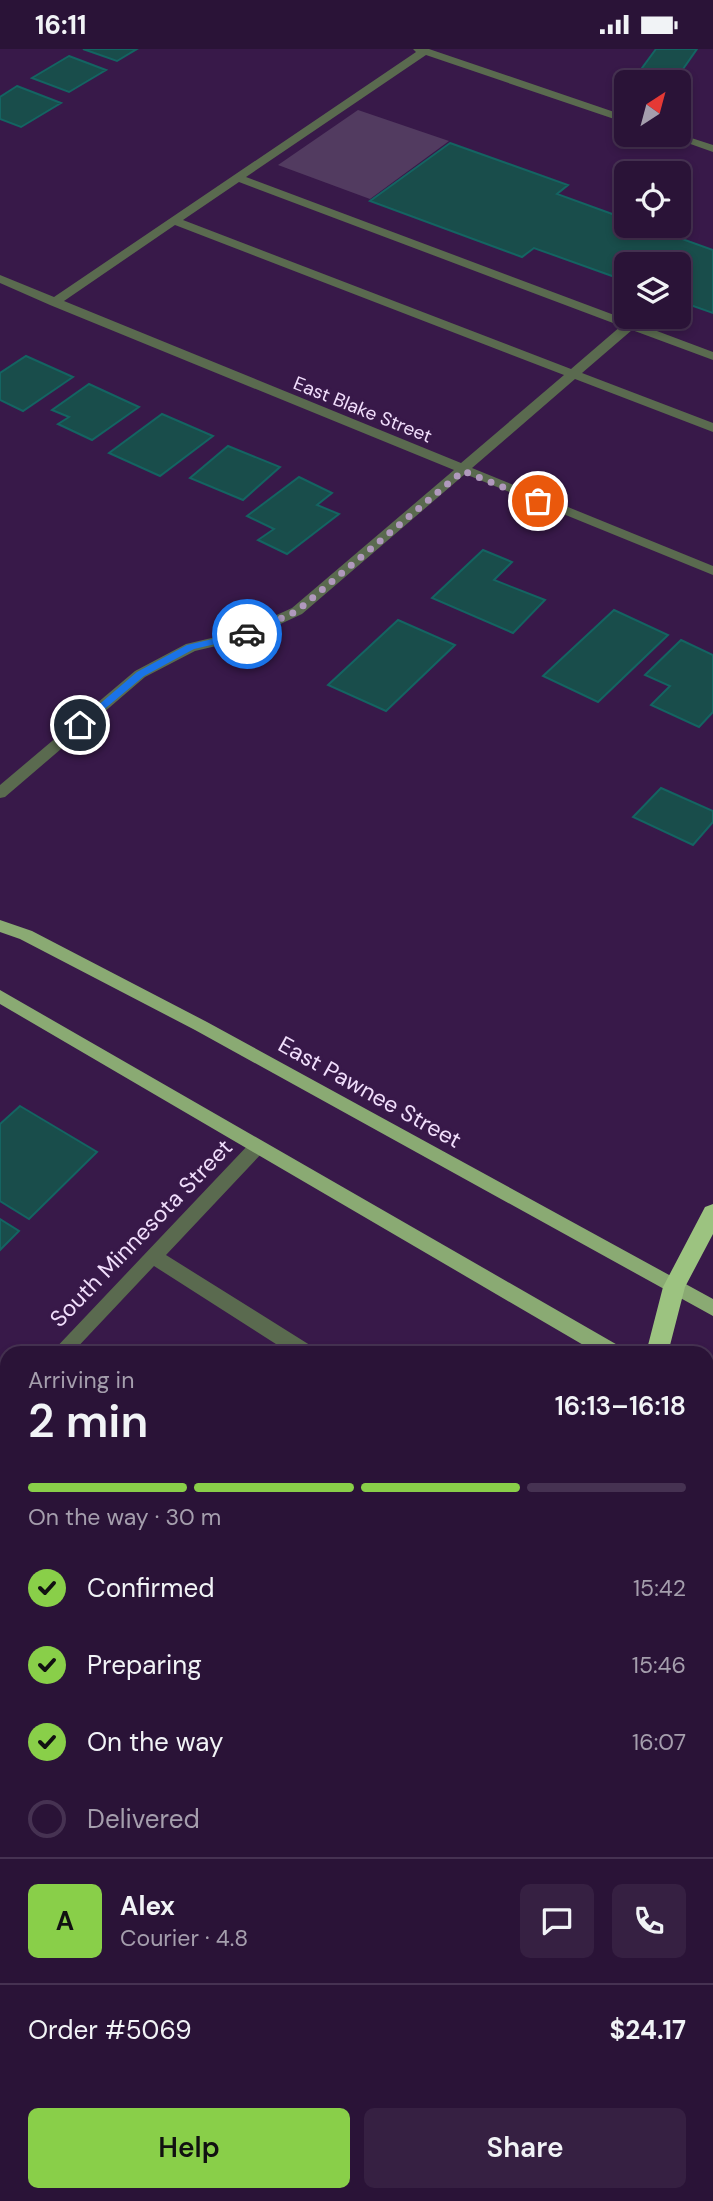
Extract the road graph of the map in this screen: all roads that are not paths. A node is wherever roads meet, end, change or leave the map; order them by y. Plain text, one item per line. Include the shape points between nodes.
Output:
1 (422, 50) edge
2 (614, 116) edge
3 (691, 142) edge
4 (713, 149) edge
5 (238, 178) junction
6 (174, 221) junction
7 (0, 279) edge
8 (54, 302) junction
9 (614, 319) edge
10 (625, 329) edge
11 (641, 329) edge
12 (713, 356) edge
13 (572, 375) junction
14 (713, 428) edge
15 (463, 471) junction
16 (713, 571) edge
17 (0, 793) edge
18 (0, 926) edge
19 (0, 996) edge
20 (257, 1147) junction
21 (713, 1213) edge
22 (153, 1257) junction
23 (674, 1287) junction
24 (713, 1308) edge
25 (67, 1346) edge
26 (295, 1346) edge
27 (602, 1346) edge
28 (659, 1346) edge

1 - 2 street
1 - 5 street
3 - 4 street
5 - 6 street
5 - 9 street
6 - 8 street
6 - 13 street
7 - 8 street, East Blake Street
8 - 15 street, East Blake Street
10 - 13 street
11 - 12 street
13 - 14 street
13 - 15 street
15 - 16 street, East Blake Street
15 - 17 street via 297,611 245,635 191,647 140,674
18 - 23 main road, East Pawnee Street via 26,935 201,1026
19 - 20 main road
20 - 22 street, South Minnesota Street
20 - 27 main road
21 - 23 highway
22 - 25 street, South Minnesota Street
22 - 26 street
23 - 24 main road, East Pawnee Street
23 - 28 highway

